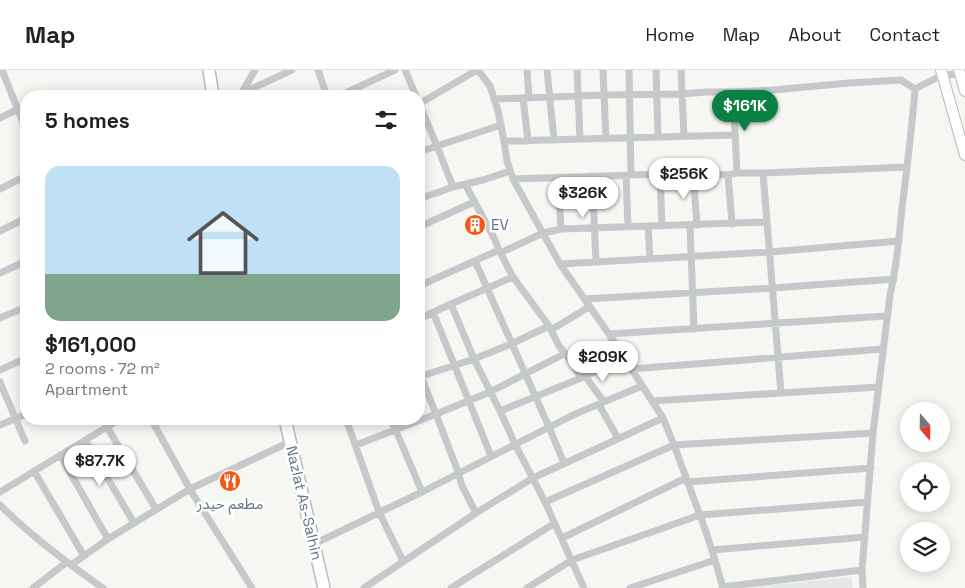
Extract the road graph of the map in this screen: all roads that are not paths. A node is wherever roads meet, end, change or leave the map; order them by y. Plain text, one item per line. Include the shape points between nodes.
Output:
1 (2, 70) edge
2 (209, 70) edge
3 (255, 70) edge
4 (292, 70) edge
5 (318, 70) edge
6 (395, 70) edge
7 (405, 70) edge
8 (478, 70) edge
9 (526, 70) edge
10 (547, 70) edge
11 (578, 70) edge
12 (604, 70) edge
13 (629, 70) edge
14 (656, 70) edge
15 (681, 70) edge
16 (959, 72) edge
17 (942, 73) edge
18 (915, 89) junction
19 (209, 90) edge
20 (243, 90) edge
21 (250, 90) edge
22 (324, 90) edge
23 (352, 90) edge
24 (413, 90) edge
25 (732, 92) junction
26 (965, 92) edge
27 (605, 94) junction
28 (630, 94) junction
29 (657, 94) junction
30 (682, 94) junction
31 (578, 96) junction
32 (549, 97) junction
33 (526, 98) junction
34 (494, 99) junction
35 (425, 101) edge
36 (18, 109) junction
37 (20, 114) edge
38 (425, 117) edge
39 (0, 118) edge
40 (501, 125) junction
41 (734, 135) junction
42 (684, 136) junction
43 (658, 137) junction
44 (630, 138) junction
45 (580, 139) junction
46 (606, 139) junction
47 (554, 140) junction
48 (504, 141) junction
49 (528, 141) junction
50 (438, 146) junction
51 (425, 150) edge
52 (965, 155) edge
53 (908, 167) junction
54 (510, 171) junction
55 (693, 173) junction
56 (737, 173) junction
57 (763, 173) junction
58 (660, 174) junction
59 (629, 175) junction
60 (728, 175) junction
61 (592, 176) junction
62 (558, 177) junction
63 (20, 179) edge
64 (512, 179) junction
65 (464, 184) junction
66 (453, 187) junction
67 (0, 188) edge
68 (425, 197) edge
69 (474, 202) junction
70 (20, 221) edge
71 (767, 222) junction
72 (425, 224) edge
73 (732, 224) junction
74 (694, 225) junction
75 (628, 226) junction
76 (648, 226) junction
77 (662, 226) junction
78 (594, 228) junction
79 (561, 229) junction
80 (0, 231) edge
81 (543, 233) junction
82 (899, 242) junction
83 (499, 252) junction
84 (770, 252) junction
85 (691, 256) junction
86 (650, 258) junction
87 (474, 261) junction
88 (596, 261) junction
89 (20, 264) edge
90 (560, 264) junction
91 (0, 273) edge
92 (513, 278) junction
93 (894, 279) junction
94 (425, 283) edge
95 (773, 288) junction
96 (487, 289) junction
97 (692, 293) junction
98 (585, 299) junction
99 (451, 304) junction
100 (589, 307) junction
101 (20, 310) edge
102 (434, 312) junction
103 (425, 316) edge
104 (887, 316) junction
105 (0, 318) edge
106 (776, 324) junction
107 (550, 328) junction
108 (694, 329) junction
109 (609, 334) junction
110 (511, 344) junction
111 (883, 349) junction
112 (564, 354) junction
113 (623, 358) junction
114 (778, 358) junction
115 (474, 360) junction
116 (20, 361) edge
117 (454, 366) junction
118 (631, 369) junction
119 (0, 370) edge
120 (425, 373) edge
121 (525, 373) junction
122 (583, 377) junction
123 (0, 382) edge
124 (642, 386) junction
125 (878, 387) junction
126 (425, 389) edge
127 (490, 392) junction
128 (781, 393) junction
129 (535, 397) junction
130 (468, 401) junction
131 (652, 401) junction
132 (601, 404) junction
133 (500, 411) junction
134 (436, 414) junction
135 (20, 417) edge
136 (425, 418) edge
137 (663, 418) junction
138 (16, 419) junction
139 (0, 425) edge
140 (154, 425) edge
141 (286, 425) edge
142 (348, 425) edge
143 (394, 425) edge
144 (408, 425) edge
145 (107, 426) joint
146 (550, 427) junction
147 (396, 430) junction
148 (873, 433) junction
149 (618, 438) junction
150 (85, 440) junction
151 (25, 441) dead end
152 (290, 442) junction
153 (514, 444) junction
154 (356, 445) junction
155 (674, 445) junction
156 (60, 455) junction
157 (491, 456) junction
158 (564, 463) junction
159 (871, 468) junction
160 (34, 471) junction
161 (458, 472) junction
162 (533, 478) junction
163 (686, 480) junction
164 (190, 489) junction
165 (0, 492) edge
166 (422, 492) junction
167 (545, 502) junction
168 (868, 502) junction
169 (0, 506) edge
170 (156, 509) junction
171 (379, 512) junction
172 (476, 513) junction
173 (700, 515) junction
174 (555, 523) junction
175 (134, 524) junction
176 (866, 537) junction
177 (562, 538) junction
178 (108, 539) junction
179 (314, 544) junction
180 (712, 550) junction
181 (84, 556) junction
182 (572, 560) junction
183 (715, 560) junction
184 (403, 562) junction
185 (69, 564) junction
186 (862, 570) junction
187 (723, 587) edge
188 (33, 588) edge
189 (103, 588) edge
190 (252, 588) edge
191 (324, 588) edge
192 (364, 588) edge
193 (451, 588) edge
194 (527, 588) edge
195 (584, 588) edge
196 (630, 588) edge
197 (863, 588) edge

1 - 36 street
2 - 19 main road
3 - 20 street
4 - 21 street
5 - 22 street
6 - 23 street
7 - 24 street
8 - 34 street via 490,86
8 - 35 street
9 - 33 street
10 - 32 street
11 - 31 street
12 - 27 street
13 - 28 street
14 - 29 street
15 - 30 street
16 - 17 street
16 - 26 main road
17 - 18 street
17 - 52 main road
18 - 25 street via 901,80
18 - 53 street
25 - 30 street
25 - 41 street
27 - 28 street
27 - 31 street
27 - 46 street
28 - 29 street
28 - 44 street
29 - 30 street
29 - 43 street
30 - 42 street
31 - 32 street
31 - 45 street
32 - 33 street
32 - 47 street
33 - 34 street
33 - 49 street
34 - 40 street
36 - 37 street
36 - 39 street
38 - 50 street
40 - 48 street
40 - 50 street
41 - 42 street
41 - 56 street
42 - 43 street
43 - 44 street
44 - 46 street
44 - 59 street
45 - 46 street
45 - 47 street
47 - 49 street
48 - 49 street
48 - 54 street
50 - 51 street
50 - 66 street
53 - 57 street
53 - 82 street
54 - 64 street
54 - 65 street
55 - 58 street
55 - 60 street
55 - 74 street
56 - 57 street
56 - 60 street
57 - 71 street
58 - 59 street
58 - 77 street
59 - 61 street
59 - 75 street
60 - 73 street
61 - 62 street
61 - 78 street
62 - 64 street
62 - 79 street
63 - 67 street
64 - 81 street
65 - 66 street
65 - 69 street
66 - 68 street
69 - 72 street
69 - 83 street
70 - 80 street
71 - 73 street
71 - 84 street
73 - 74 street
74 - 77 street
74 - 85 street
75 - 76 street
75 - 78 street
76 - 77 street
76 - 86 street
78 - 79 street
78 - 88 street
79 - 81 street
81 - 83 street
81 - 90 street
82 - 84 street
82 - 93 street
83 - 87 street
83 - 92 street
84 - 85 street
84 - 95 street
85 - 86 street
85 - 97 street
86 - 88 street
87 - 94 street
87 - 96 street
88 - 90 street
89 - 91 street
90 - 98 street
92 - 96 street
92 - 107 street
93 - 95 street
93 - 104 street
95 - 97 street
95 - 106 street
96 - 99 street
96 - 110 street
97 - 98 street
97 - 108 street
98 - 100 street
99 - 102 street
99 - 115 street
100 - 107 street
100 - 109 street
101 - 105 street
102 - 103 street
102 - 117 street
104 - 106 street
104 - 111 street
106 - 108 street
106 - 114 street
107 - 110 street
107 - 112 street
108 - 109 street
109 - 113 street
110 - 115 street
110 - 121 street
111 - 114 street
111 - 125 street
112 - 121 street
112 - 122 street
113 - 118 street
113 - 122 street
114 - 118 street
114 - 128 street
115 - 117 street
115 - 127 street
116 - 119 street
117 - 120 street
117 - 130 street
118 - 124 street
121 - 127 street
121 - 129 street
122 - 129 street
122 - 132 street
123 - 138 street
124 - 131 street
124 - 132 street
125 - 128 street
125 - 148 street
126 - 134 street
127 - 130 street
127 - 133 street
128 - 131 street
129 - 133 street
129 - 146 street
130 - 134 street
130 - 157 street
131 - 137 street
132 - 146 street
132 - 149 street
133 - 153 street
134 - 136 street
134 - 161 street
135 - 138 street
137 - 149 street
137 - 155 street
138 - 139 street
138 - 151 street
140 - 164 street
141 - 152 main road, Nazlat As-Salhin
142 - 154 street
143 - 147 street
144 - 147 street
145 - 150 street
145 - 170 street
146 - 153 street
146 - 158 street
147 - 154 street
147 - 166 street
148 - 155 street
148 - 159 street
149 - 158 street
150 - 156 street
150 - 175 street
152 - 164 street
152 - 179 main road, Nazlat As-Salhin
153 - 157 street
153 - 162 street
154 - 171 street
155 - 163 street
155 - 167 street
156 - 160 street
156 - 178 street
157 - 161 street
158 - 162 street
159 - 163 street
159 - 168 street
160 - 165 street
160 - 181 street
161 - 166 street
161 - 172 street
162 - 167 street
162 - 172 street
163 - 173 street
163 - 177 street
164 - 170 street
164 - 190 street
166 - 171 street
167 - 174 street
168 - 173 street
168 - 176 street
169 - 185 street
170 - 175 street
171 - 179 street
171 - 184 street
172 - 184 street
173 - 180 street
173 - 182 street
174 - 177 street
174 - 193 street
175 - 178 street
176 - 180 street
176 - 186 street
177 - 182 street
178 - 181 street
179 - 191 main road, Nazlat As-Salhin
180 - 183 street
181 - 185 street
182 - 194 street
182 - 195 street
183 - 187 street
183 - 196 street
184 - 192 street
185 - 188 street
185 - 189 street
186 - 187 street
186 - 197 street

